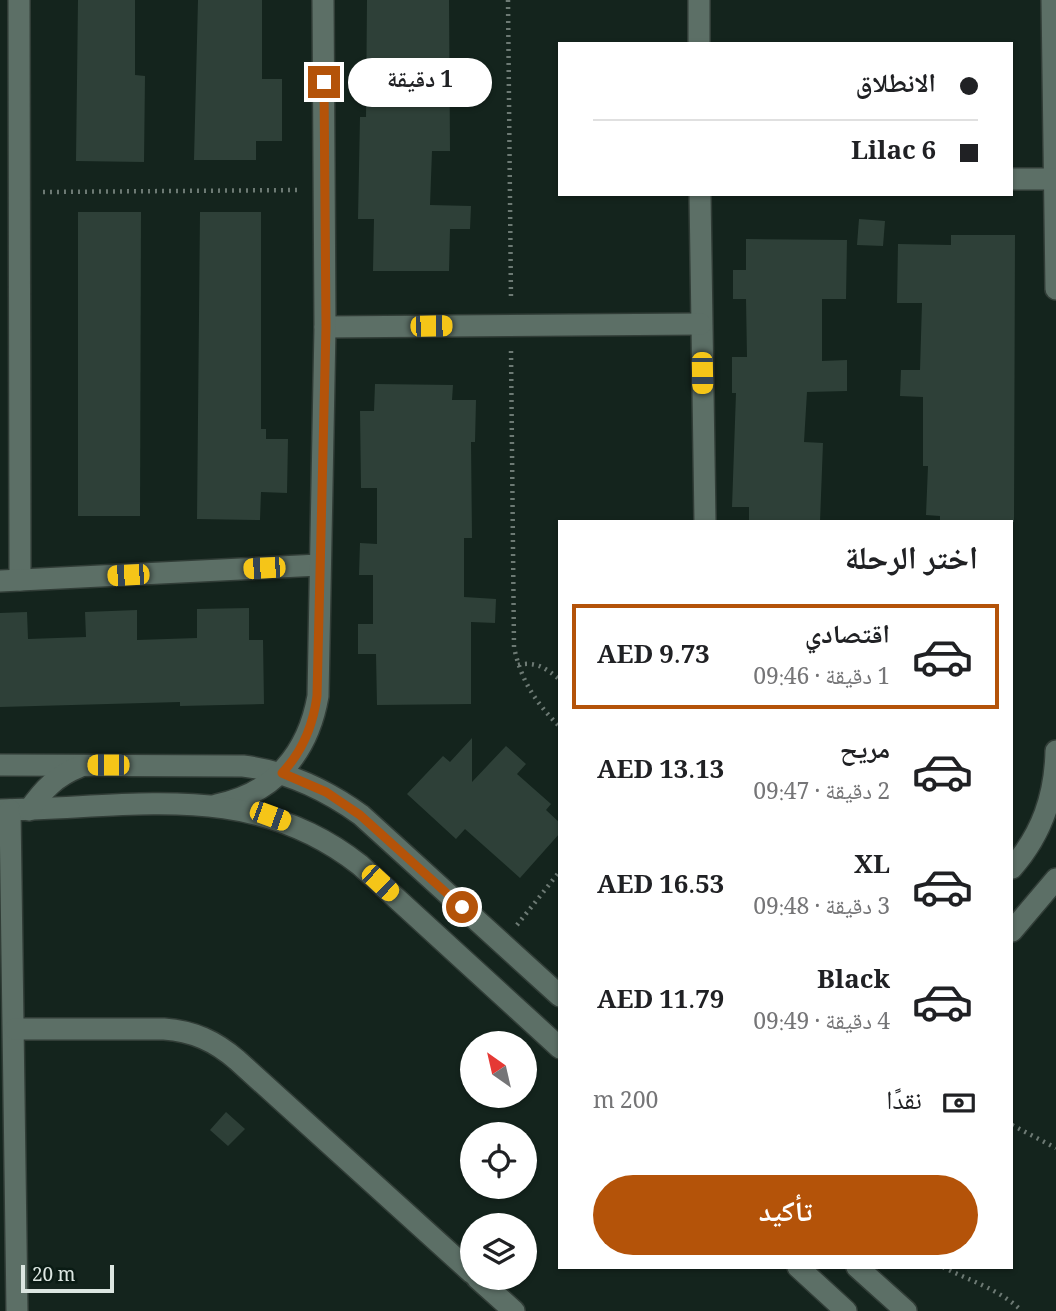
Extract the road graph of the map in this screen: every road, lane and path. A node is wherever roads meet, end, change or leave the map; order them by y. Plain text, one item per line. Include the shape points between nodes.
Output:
1 (19, 0) edge
2 (323, 0) edge
3 (508, 0) edge
4 (699, 0) edge
5 (1052, 0) edge
6 (699, 42) edge
7 (1013, 179) edge
8 (1054, 179) edge
9 (324, 190) junction
10 (19, 192) junction
11 (700, 196) edge
12 (1056, 289) edge
13 (701, 324) junction
14 (511, 325) junction
15 (326, 327) junction
16 (705, 520) edge
17 (319, 565) junction
18 (10, 581) edge
19 (517, 665) junction
20 (558, 678) edge
21 (558, 724) edge
22 (1056, 751) edge
23 (0, 765) edge
24 (85, 765) junction
25 (282, 773) junction
26 (216, 805) junction
27 (13, 810) edge
28 (1013, 867) edge
29 (558, 874) edge
30 (1056, 879) edge
31 (1013, 930) edge
32 (503, 944) junction
33 (558, 994) edge
34 (15, 1029) junction
35 (558, 1046) edge
36 (1013, 1126) edge
37 (1056, 1148) edge
38 (460, 1262) edge
39 (800, 1269) edge
40 (859, 1269) edge
41 (947, 1269) edge
42 (490, 1290) edge
43 (17, 1311) edge
44 (514, 1311) edge
45 (846, 1311) edge
46 (906, 1311) edge
47 (1021, 1311) edge

1 - 10 street
2 - 9 street
3 - 14 path
4 - 6 street
5 - 8 street
7 - 8 street
8 - 12 street
9 - 10 path
9 - 15 street
10 - 18 street
11 - 13 street
13 - 14 street
13 - 16 street
14 - 15 street
14 - 19 path
15 - 17 street
17 - 18 street
17 - 25 street via 314,714 302,747
19 - 20 path via 537,664
19 - 21 path via 534,699
22 - 28 street via 1051,800 1032,843
23 - 24 street
24 - 25 street via 243,766
24 - 27 street via 57,778
25 - 26 street via 245,797
25 - 32 street via 326,792 360,815
26 - 27 street
26 - 35 street via 270,816 341,850
27 - 34 street
29 - 32 path
30 - 31 street
32 - 33 street
34 - 38 street via 164,1029 211,1041
34 - 43 street
36 - 37 path
39 - 45 street
40 - 46 street
41 - 47 path via 990,1288
42 - 44 street

